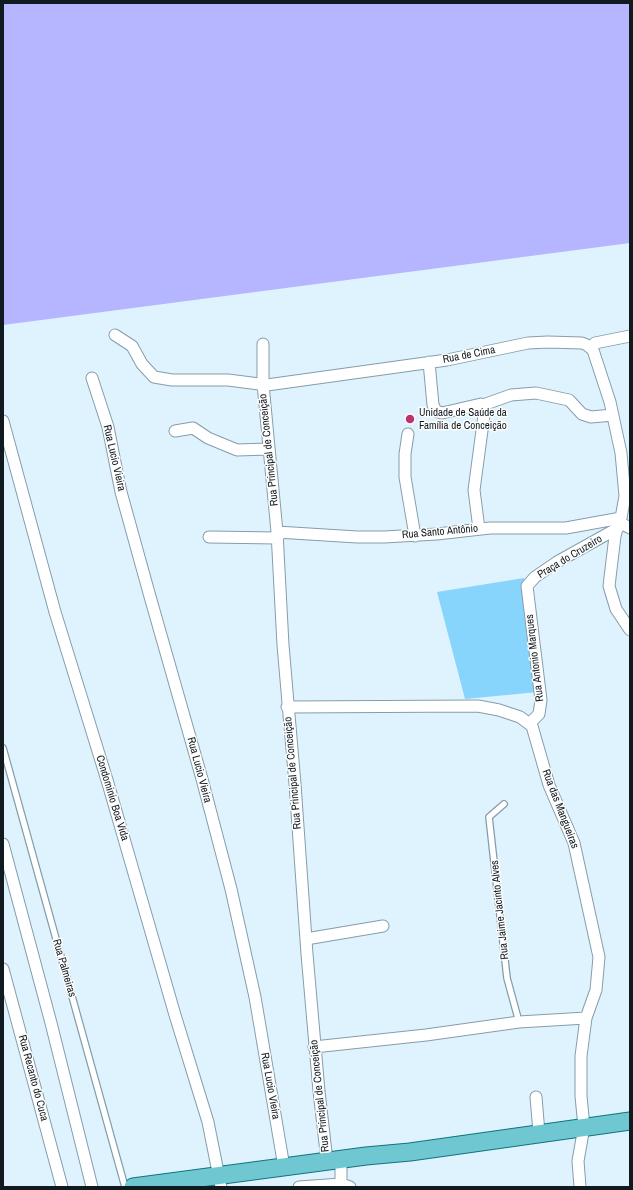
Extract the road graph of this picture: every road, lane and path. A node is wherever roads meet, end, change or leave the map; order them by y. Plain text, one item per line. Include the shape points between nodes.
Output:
1 (115, 335) dead end
2 (630, 336) edge
3 (263, 344) dead end
4 (591, 346) junction
5 (429, 362) junction
6 (92, 378) dead end
7 (263, 384) junction
8 (483, 405) junction
9 (613, 415) junction
10 (3, 421) edge
11 (175, 431) dead end
12 (408, 434) dead end
13 (270, 449) junction
14 (619, 523) junction
15 (630, 528) edge
16 (479, 529) junction
17 (277, 535) junction
18 (415, 536) junction
19 (209, 538) dead end
20 (527, 590) joint
21 (630, 630) edge
22 (287, 707) junction
23 (530, 723) junction
24 (3, 748) edge
25 (504, 804) dead end
26 (3, 844) edge
27 (383, 926) dead end
28 (306, 939) junction
29 (3, 969) edge
30 (586, 1018) junction
31 (519, 1022) junction
32 (314, 1047) junction
33 (536, 1097) dead end
34 (630, 1121) edge
35 (584, 1127) junction
36 (539, 1133) junction
37 (334, 1160) junction
38 (289, 1166) junction
39 (220, 1181) edge
40 (173, 1184) edge
41 (346, 1185) edge
42 (62, 1187) edge
43 (92, 1187) edge
44 (134, 1187) edge
45 (299, 1187) edge
46 (580, 1187) edge

1 - 7 street, Rua de Cima via 132,346 142,364 154,377
2 - 4 street
3 - 7 street, Rua Principal de Conceição
4 - 5 street, Rua de Cima via 572,342 532,343
4 - 9 street
5 - 7 street, Rua de Cima via 285,384
5 - 8 street via 433,405 436,411 442,413
6 - 38 street, Rua Lucio Vieira via 108,427 122,492 231,889
7 - 13 street, Rua Principal de Conceição
8 - 9 street via 511,395 536,393 569,400 582,414 591,417
8 - 16 street via 485,411 474,490
9 - 14 street via 624,477 624,501
10 - 39 street, Condominio Boa Vida via 55,612 208,1122
11 - 13 street via 193,428 208,438 237,450
12 - 18 street via 404,454 405,477
13 - 17 street, Rua Principal de Conceição
14 - 15 street
14 - 16 street, Rua Santo Antônio via 603,521 566,528
14 - 20 street, Praça do Cruzeiro via 544,570 531,580
14 - 21 street via 609,586 616,609
16 - 18 street, Rua Santo Antônio
17 - 18 street, Rua Santo Antônio
17 - 19 street, Rua Santo Antônio
17 - 22 street, Rua Principal de Conceição
20 - 23 street, Rua Antonio Marques via 541,700 539,714
22 - 23 street via 478,706 504,711
22 - 28 street, Rua Principal de Conceição via 296,791
23 - 30 street, Rua das Mangueiras via 537,739 549,785 574,843 596,937 599,969 596,990
24 - 44 lane, Rua Palmeiras
25 - 31 lane, Rua Jaime Jacinto Alves via 489,817 510,994
26 - 43 street
27 - 28 street
28 - 32 street, Rua Principal de Conceição
29 - 42 street, Rua Recanto do Cuca
30 - 31 street
30 - 35 street, Rua das Mangueiras via 581,1056
31 - 32 street
32 - 37 street, Rua Principal de Conceição
33 - 36 street
34 - 35 main road
35 - 36 main road
35 - 46 street, Rua das Mangueiras via 578,1161
36 - 37 main road
37 - 38 main road
37 - 41 street, Rua Principal de Conceição
38 - 39 main road
38 - 45 street, Rua Lucio Vieira
39 - 40 main road
40 - 44 main road
41 - 45 street

